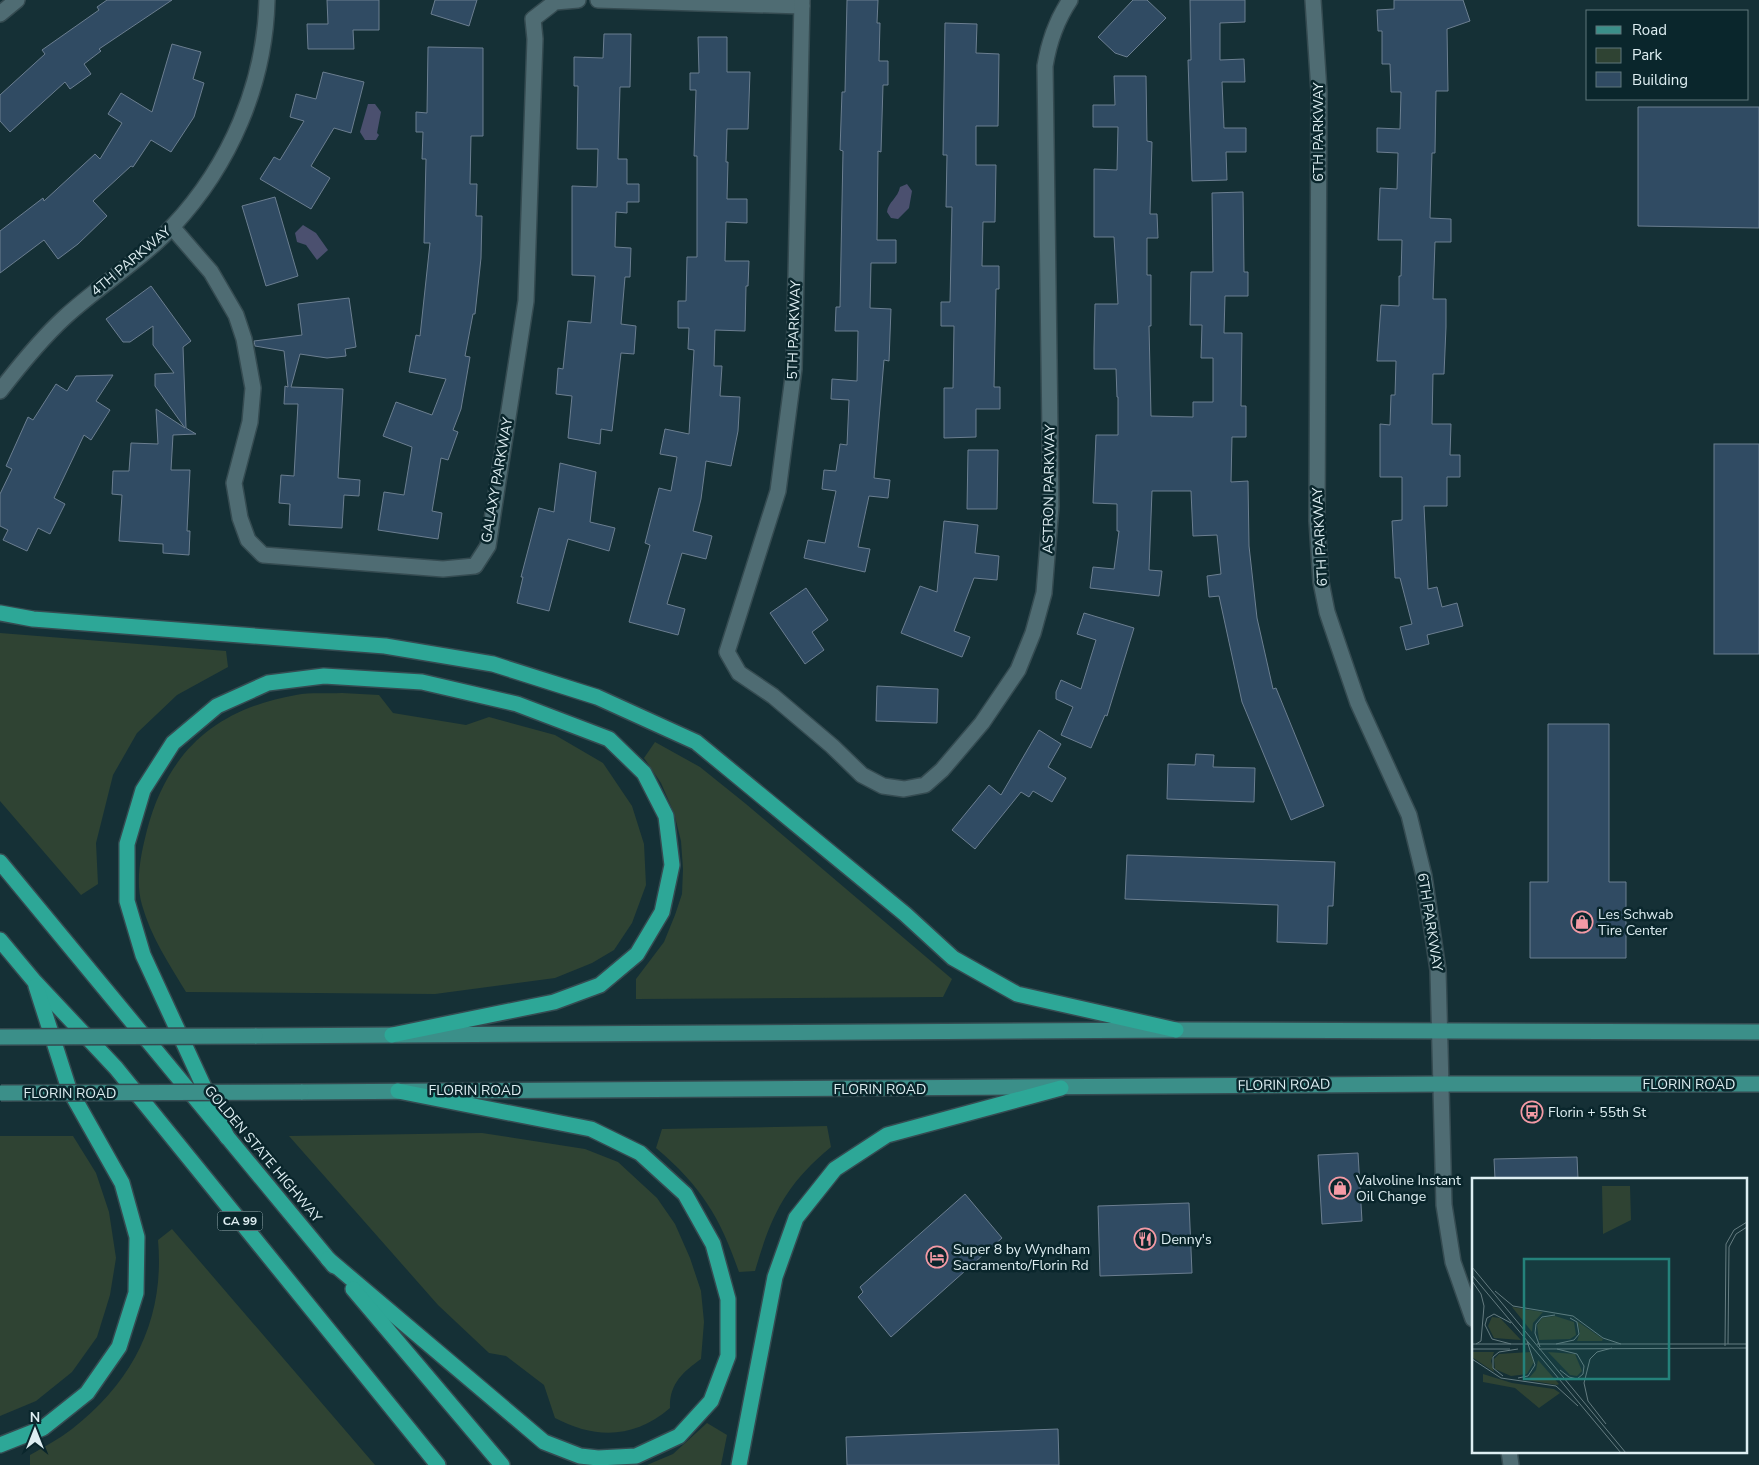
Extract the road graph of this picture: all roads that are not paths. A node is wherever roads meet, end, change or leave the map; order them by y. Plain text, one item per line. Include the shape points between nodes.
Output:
1 (17, 0) edge
2 (268, 0) edge
3 (578, 0) edge
4 (598, 0) edge
5 (1070, 0) edge
6 (1313, 0) edge
7 (802, 3) edge
8 (0, 14) edge
9 (172, 227) junction
10 (0, 391) edge
11 (0, 613) edge
12 (727, 652) joint
13 (0, 862) edge
14 (0, 940) edge
15 (35, 982) junction
16 (1176, 1030) junction
17 (1441, 1031) junction
18 (1759, 1032) edge
19 (392, 1035) junction
20 (0, 1037) edge
21 (1441, 1084) junction
22 (1759, 1084) edge
23 (1061, 1088) junction
24 (398, 1091) junction
25 (0, 1093) edge
26 (227, 1137) junction
27 (328, 1259) junction
28 (1472, 1316) edge
29 (0, 1445) edge
30 (1509, 1452) edge
31 (438, 1465) edge
32 (502, 1465) edge
33 (739, 1465) edge
34 (1511, 1465) edge

1 - 8 street
2 - 9 street, 4TH PARKWAY via 258,75 236,132 209,182
3 - 9 street, GALAXY PARKWAY via 555,2 533,18 535,39 526,300 488,546 475,566 443,569 263,555 248,540 240,518 234,483 250,422 253,388 246,347 236,315 211,272
4 - 7 street
5 - 12 street, ASTRON PARKWAY via 1058,18 1045,66 1051,506 1048,560 1044,593 1018,670 982,723 942,770 926,784 904,789 883,786 862,775 780,702 739,673
6 - 17 street, 6TH PARKWAY via 1319,91 1318,521 1321,582 1326,612 1347,674 1409,815 1435,939
7 - 12 street, 5TH PARKWAY via 794,369 778,491
9 - 10 street, 4TH PARKWAY via 65,317
11 - 16 highway via 32,619 386,646 493,664 597,697 696,742 905,914 953,958 1017,994
13 - 26 highway, GOLDEN STATE HIGHWAY / CA 99
14 - 15 highway, CA 99
15 - 29 highway via 70,1089 122,1183 137,1237 136,1293 119,1347 87,1393 43,1428
15 - 31 highway, CA 99 via 116,1068
16 - 17 main road
16 - 19 main road
17 - 18 main road
17 - 21 street, 6TH PARKWAY
19 - 20 main road, bridge
19 - 26 highway via 554,1002 600,985 637,954 662,912 672,865 666,816 644,773 609,739 517,704 422,682 324,676 268,683 217,706 174,743 143,790 127,844 127,900 143,955
21 - 22 main road, FLORIN ROAD
21 - 23 main road, FLORIN ROAD
21 - 28 street, 6TH PARKWAY via 1447,1234
23 - 24 main road, FLORIN ROAD
23 - 33 highway via 887,1135 835,1169 796,1218 775,1277
24 - 25 main road, FLORIN ROAD, bridge
24 - 27 highway via 590,1129 640,1153 685,1194 714,1244 728,1299 728,1356 711,1401 679,1436 636,1456 580,1456 544,1442
26 - 27 highway, GOLDEN STATE HIGHWAY / CA 99
27 - 32 highway, GOLDEN STATE HIGHWAY / CA 99
30 - 34 street

